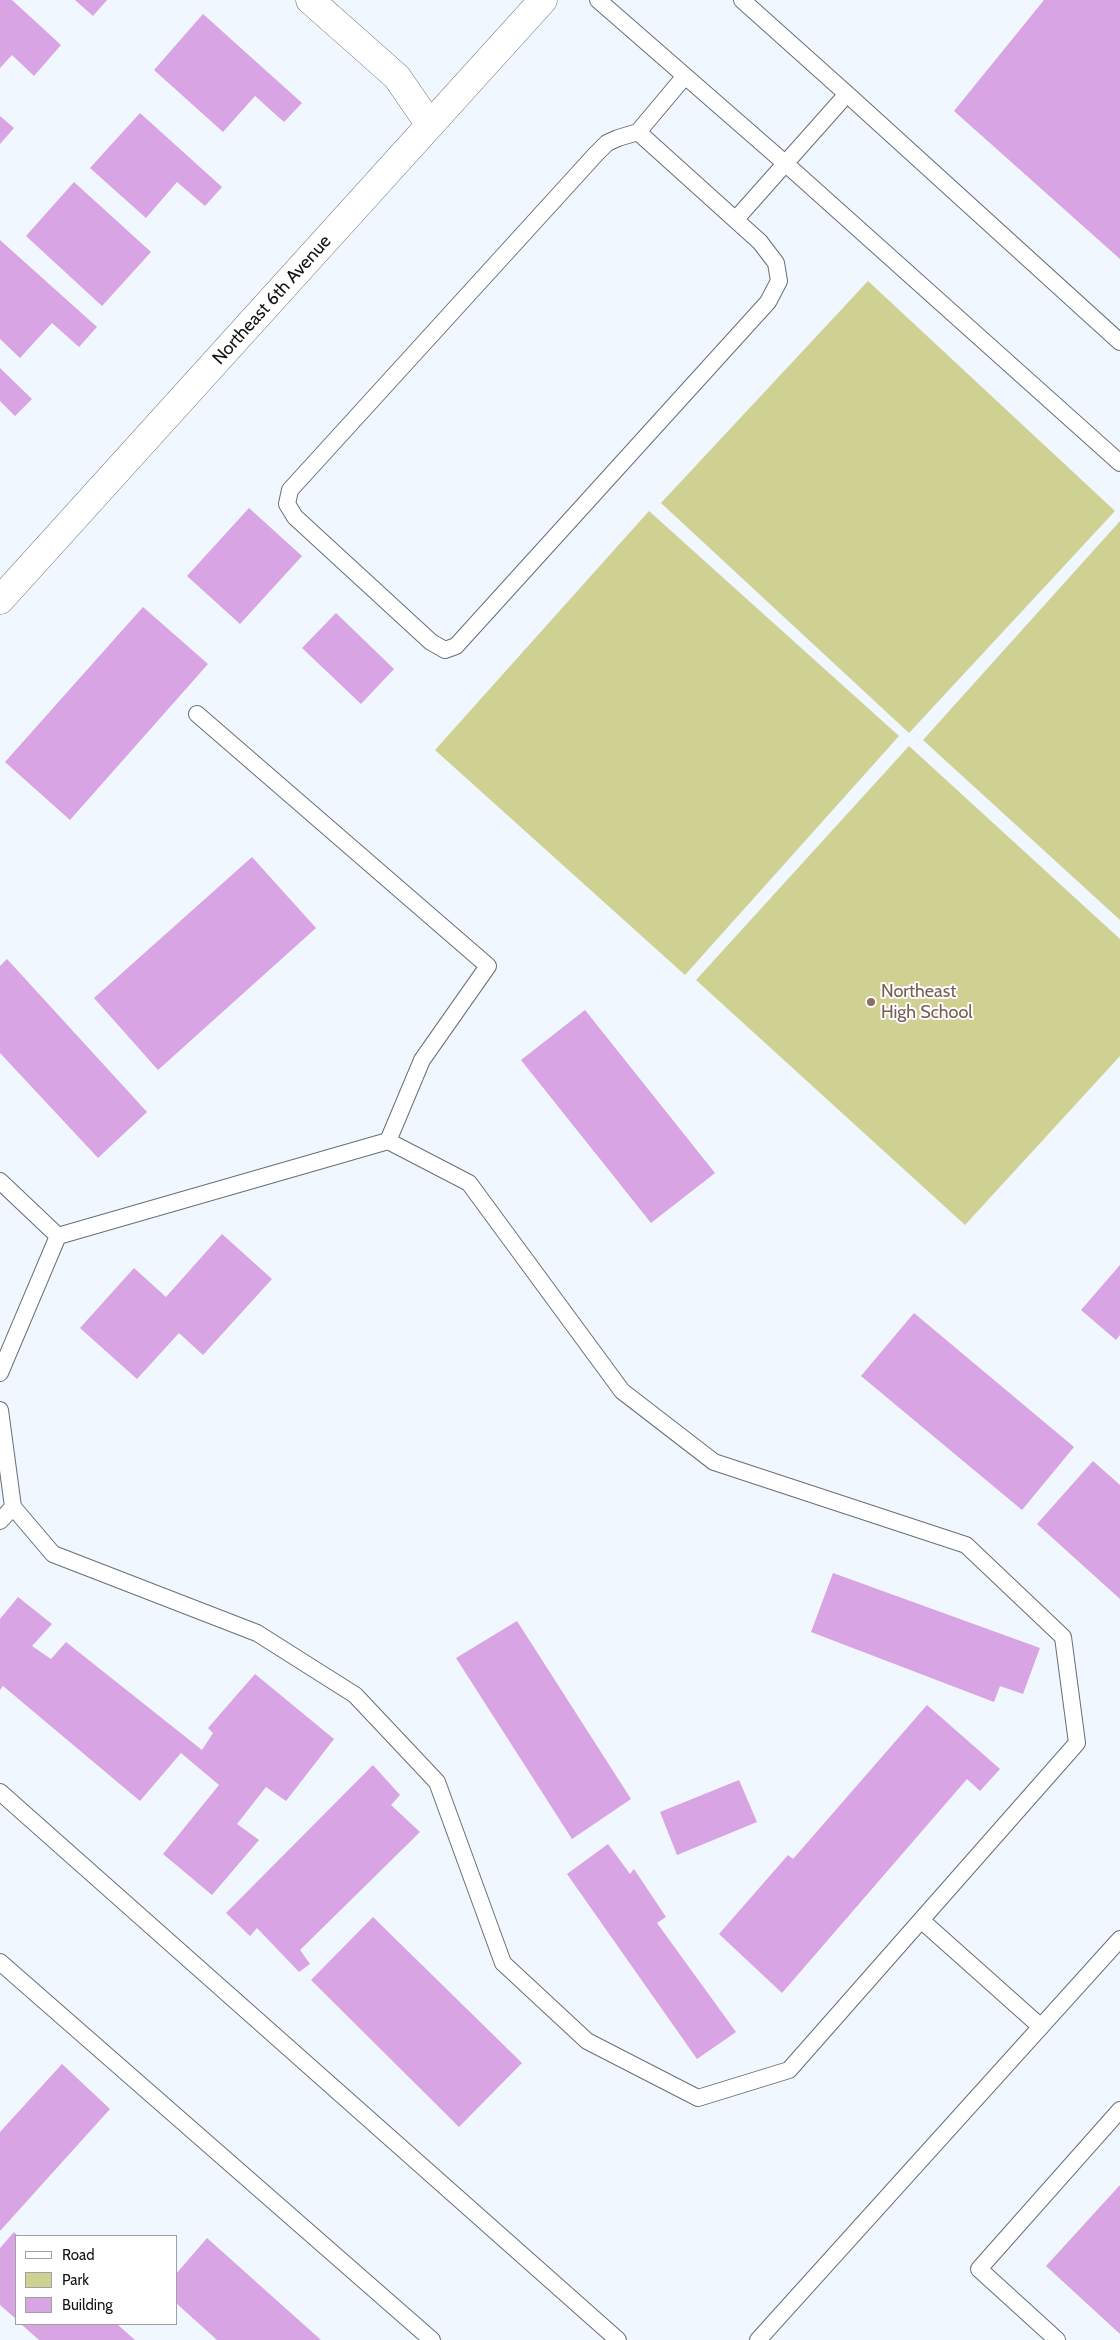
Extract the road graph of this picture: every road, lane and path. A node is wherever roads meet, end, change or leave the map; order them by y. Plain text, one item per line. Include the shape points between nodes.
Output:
1 (310, 0) edge
2 (543, 0) edge
3 (598, 0) edge
4 (742, 0) edge
5 (685, 76) junction
6 (848, 94) junction
7 (430, 126) junction
8 (638, 132) junction
9 (786, 164) junction
10 (736, 219) junction
11 (1120, 342) edge
12 (1120, 463) edge
13 (0, 600) edge
14 (197, 714) dead end
15 (388, 1141) junction
16 (0, 1181) edge
17 (58, 1236) junction
18 (0, 1373) edge
19 (0, 1410) edge
20 (13, 1507) junction
21 (0, 1521) edge
22 (0, 1792) edge
23 (921, 1920) junction
24 (1120, 1939) edge
25 (0, 1962) edge
26 (1041, 2027) junction
27 (1120, 2110) edge
28 (432, 2340) edge
29 (618, 2340) edge
30 (758, 2340) edge
31 (1057, 2340) edge

1 - 7 street via 397,77
2 - 7 street, Northeast 6th Avenue
3 - 5 lane
4 - 6 lane
5 - 8 lane
5 - 9 lane
6 - 9 lane
6 - 11 lane
7 - 13 street, Northeast 6th Avenue
8 - 10 lane
8 - 10 lane via 613,140 596,154 290,490 287,504 295,517 431,642 446,650 456,646 768,302 779,281 776,263
9 - 10 lane
9 - 12 lane
14 - 15 lane via 488,966 422,1060
15 - 17 lane
15 - 23 lane via 469,1183 622,1391 714,1462 966,1544 1063,1637 1077,1743
16 - 17 lane
17 - 18 lane
19 - 20 lane
20 - 21 lane
20 - 23 lane via 53,1554 257,1633 355,1695 437,1782 503,1963 587,2041 698,2098 789,2070
22 - 29 lane
23 - 26 lane
24 - 26 lane
25 - 28 lane
26 - 30 lane
27 - 31 lane via 979,2269

